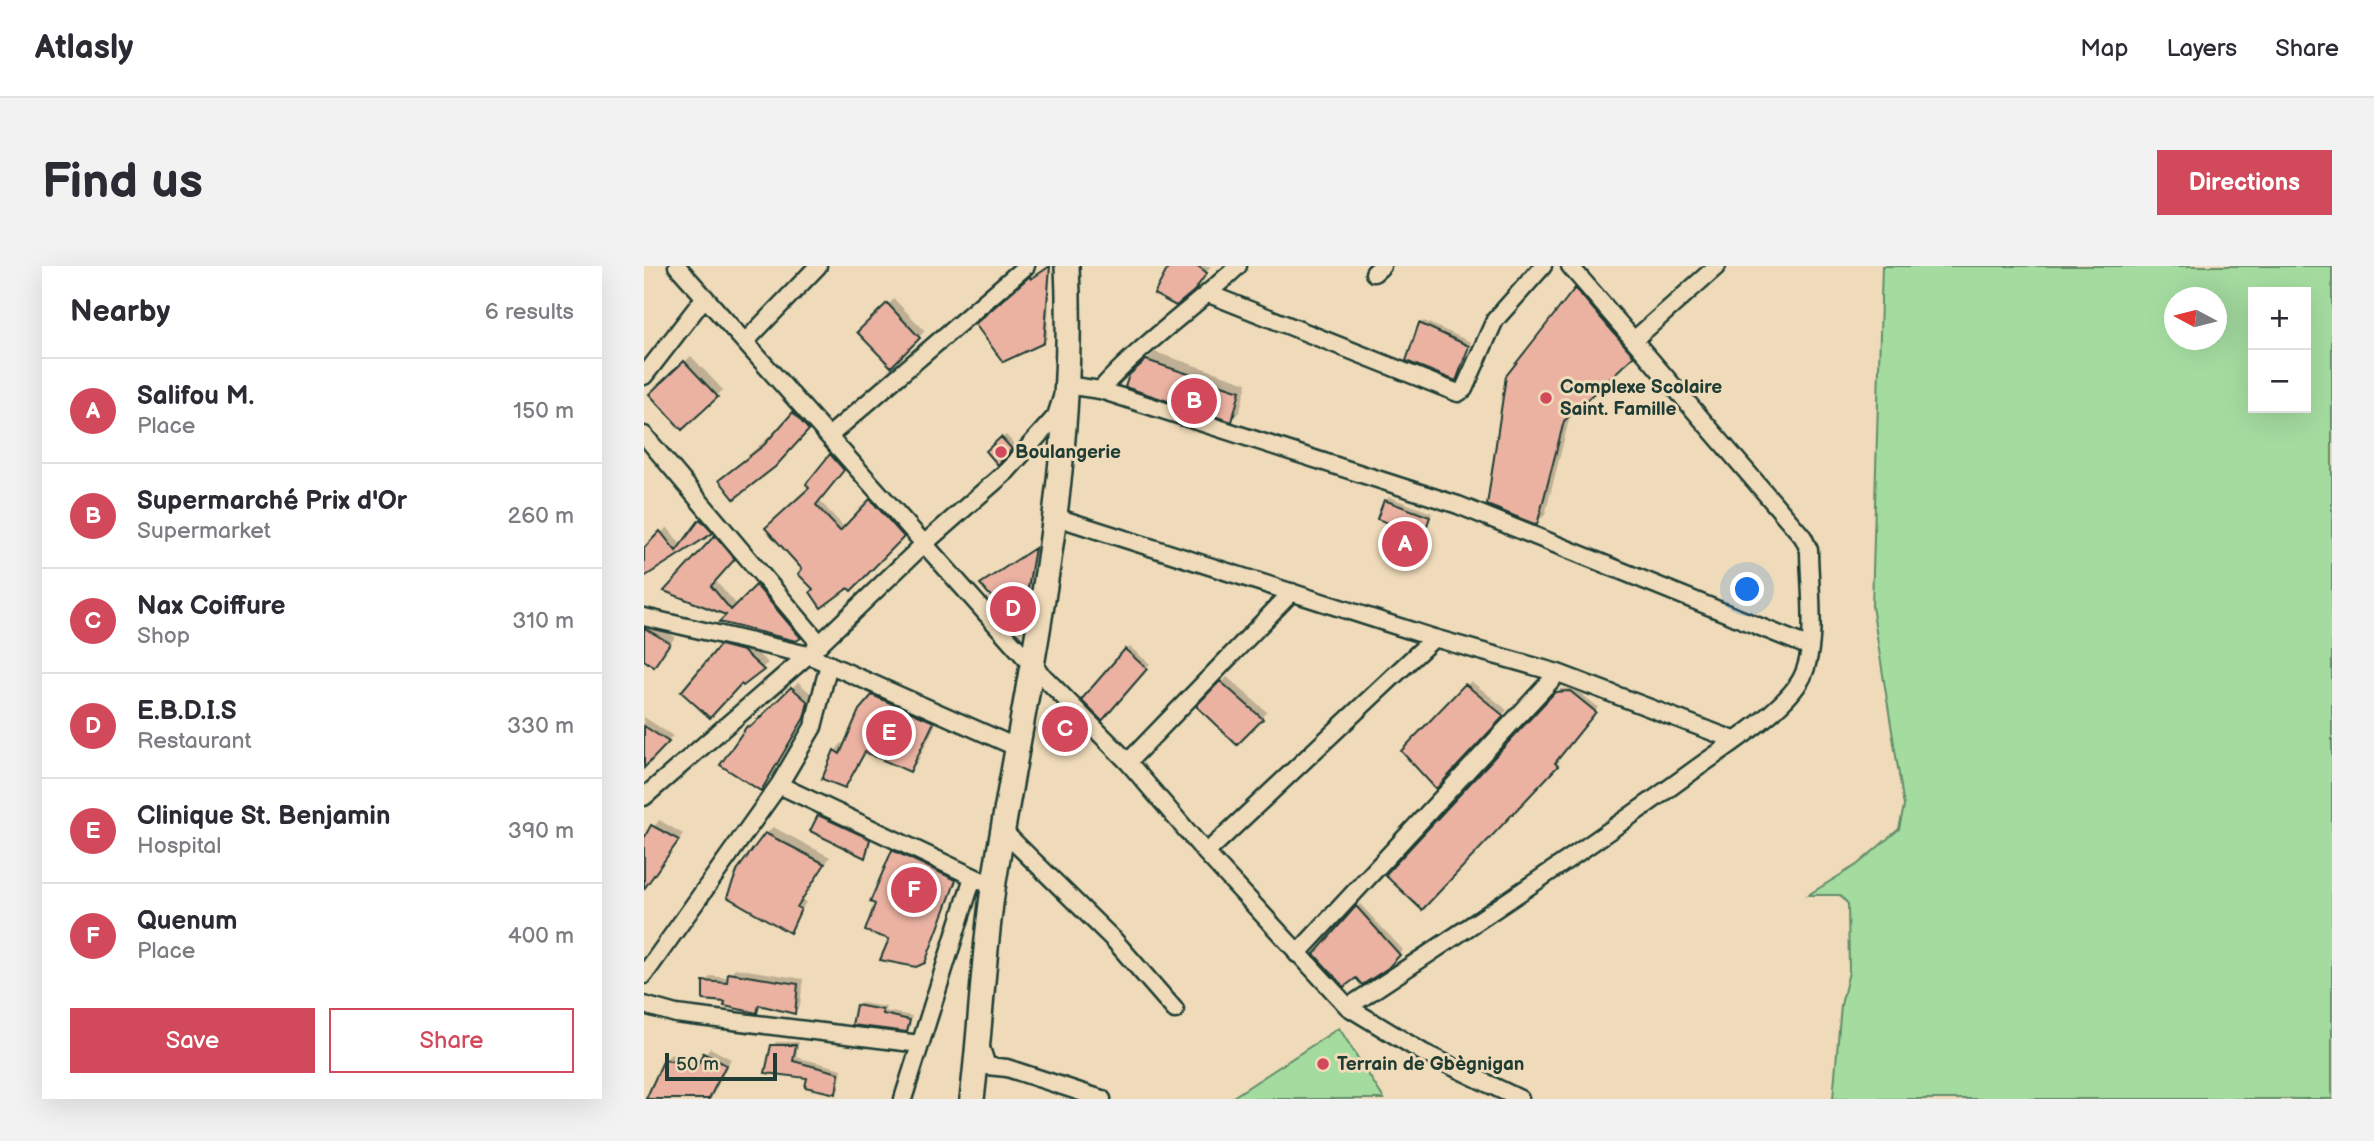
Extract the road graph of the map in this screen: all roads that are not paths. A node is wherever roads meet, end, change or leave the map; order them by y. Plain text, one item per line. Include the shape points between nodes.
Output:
1 (677, 266) edge
2 (818, 266) edge
3 (1026, 266) edge
4 (1067, 266) edge
5 (1238, 266) edge
6 (1543, 266) edge
7 (1570, 266) edge
8 (1717, 266) edge
9 (1209, 294) junction
10 (705, 297) junction
11 (1635, 339) junction
12 (745, 342) junction
13 (644, 376) edge
14 (1066, 385) junction
15 (1100, 390) junction
16 (644, 435) edge
17 (829, 436) junction
18 (1053, 516) junction
19 (925, 543) junction
20 (1292, 592) junction
21 (644, 617) edge
22 (1434, 638) junction
23 (1810, 647) junction
24 (814, 649) junction
25 (829, 664) junction
26 (1032, 665) junction
27 (1558, 673) junction
28 (1734, 740) junction
29 (1018, 748) junction
30 (1128, 762) junction
31 (779, 785) junction
32 (644, 797) edge
33 (1003, 831) junction
34 (1206, 853) junction
35 (983, 881) junction
36 (1297, 954) junction
37 (644, 975) edge
38 (644, 1005) edge
39 (1348, 1007) junction
40 (1175, 1010) dead end
41 (979, 1042) junction
42 (920, 1044) junction
43 (903, 1099) edge
44 (972, 1099) edge
45 (1102, 1099) edge
46 (1520, 1099) edge

1 - 10 street
2 - 12 street
3 - 17 street
4 - 14 main road
5 - 9 street
6 - 9 street via 1501,310 1458,393
7 - 11 street
8 - 11 street
9 - 15 street via 1146,341
10 - 12 street
10 - 13 street
11 - 23 street via 1803,537 1809,550
12 - 17 street
14 - 15 street
14 - 18 main road
14 - 19 street via 1056,416 1041,436
15 - 23 street via 1458,505
16 - 24 street
17 - 19 street
18 - 20 street
18 - 26 main road
19 - 24 street
19 - 26 street
20 - 22 street
20 - 30 street
21 - 24 street
22 - 27 street
22 - 34 street
23 - 28 street via 1801,680 1788,697
24 - 25 street
24 - 32 street
25 - 29 street
25 - 31 street via 813,727
26 - 29 main road
26 - 30 street
27 - 28 street
27 - 36 street
28 - 39 street via 1562,867
29 - 33 main road
30 - 34 street
31 - 35 street
31 - 37 street
33 - 35 main road
33 - 40 street via 1114,940
34 - 36 street
35 - 41 main road
35 - 42 street
36 - 39 street
38 - 42 street via 676,1014
39 - 46 street via 1424,1053
41 - 44 main road
41 - 45 street via 987,1066 1007,1068
42 - 43 street

